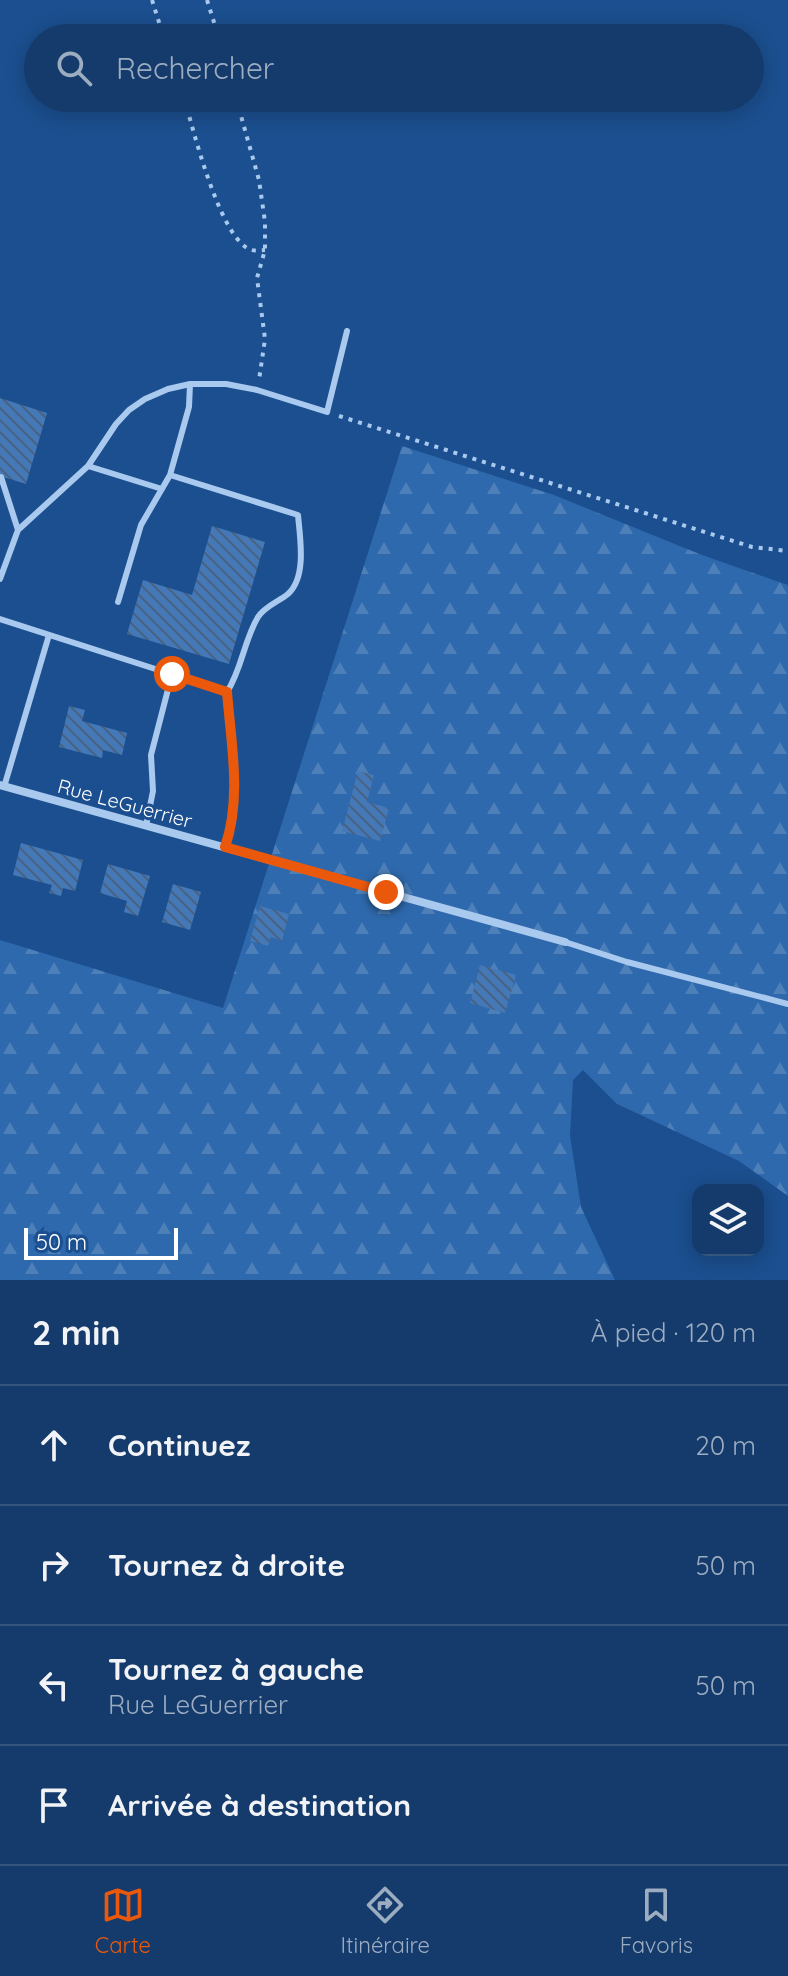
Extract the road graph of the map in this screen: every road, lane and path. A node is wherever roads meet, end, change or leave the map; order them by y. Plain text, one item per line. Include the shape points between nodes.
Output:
1 (152, 0) edge
2 (207, 0) edge
3 (160, 24) edge
4 (215, 24) edge
5 (188, 112) edge
6 (240, 112) edge
7 (265, 250) junction
8 (347, 331) dead end
9 (190, 384) junction
10 (257, 390) junction
11 (327, 412) junction
12 (88, 466) junction
13 (170, 475) junction
14 (1, 477) edge
15 (162, 489) junction
16 (18, 530) junction
17 (788, 551) edge
18 (0, 579) edge
19 (118, 602) dead end
20 (0, 619) edge
21 (49, 635) junction
22 (172, 674) junction
23 (227, 692) junction
24 (2, 786) edge
25 (146, 826) junction
26 (225, 847) junction
27 (565, 942) joint
28 (788, 1004) edge

1 - 3 path
2 - 4 path
5 - 7 path via 228,225 246,248
6 - 7 path via 259,180
7 - 10 path via 257,278 265,339
8 - 11 lane
9 - 10 lane
9 - 12 lane via 168,389 129,410
9 - 13 lane
10 - 11 lane
11 - 17 path via 752,547
12 - 15 lane
12 - 16 lane
13 - 15 lane
13 - 23 lane via 298,515 296,581 257,619
14 - 16 lane
15 - 19 lane via 141,525
16 - 18 lane
20 - 21 lane
21 - 22 lane
21 - 24 lane
22 - 23 lane
22 - 25 lane via 151,755 153,791
23 - 26 lane via 234,786
24 - 25 street, Rue LeGuerrier
25 - 26 street, Rue LeGuerrier
26 - 27 street, Rue LeGuerrier
27 - 28 lane

